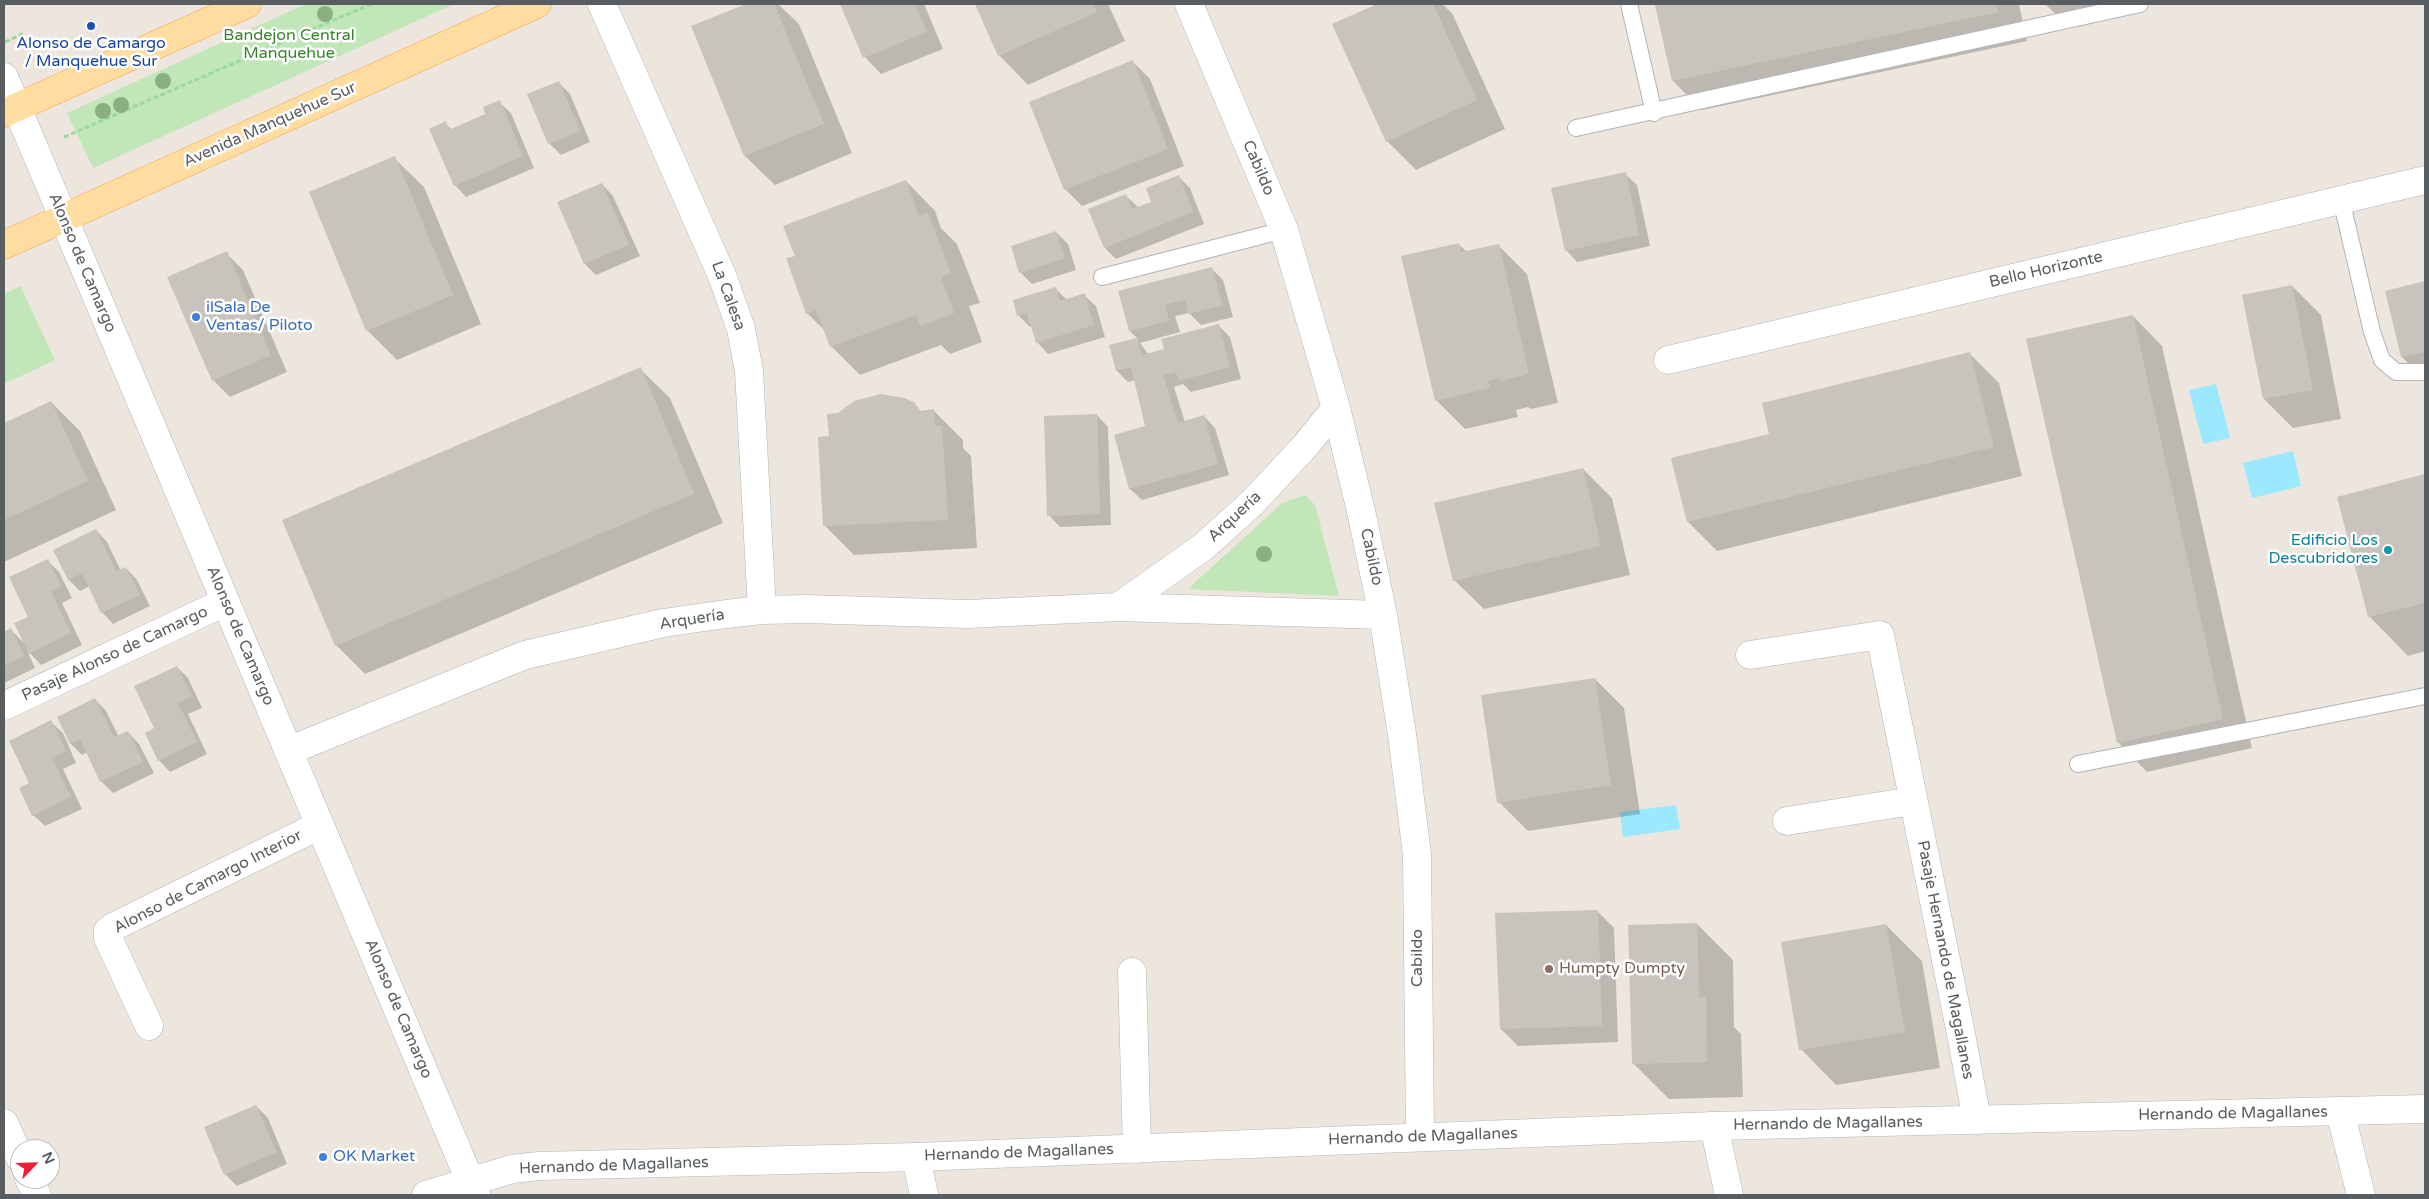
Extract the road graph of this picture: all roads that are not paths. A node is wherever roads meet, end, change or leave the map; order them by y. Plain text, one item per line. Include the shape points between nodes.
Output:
1 (247, 4) edge
2 (537, 4) edge
3 (602, 4) edge
4 (1189, 4) edge
5 (1629, 4) edge
6 (2140, 4) edge
7 (4, 77) edge
8 (10, 110) edge
9 (1654, 113) junction
10 (1576, 128) dead end
11 (2425, 180) edge
12 (2341, 199) junction
13 (64, 218) junction
14 (1284, 230) junction
15 (4, 245) edge
16 (1102, 277) dead end
17 (1668, 360) dead end
18 (2425, 372) edge
19 (1336, 408) junction
20 (225, 602) junction
21 (1118, 607) junction
22 (762, 610) junction
23 (1383, 614) junction
24 (1750, 655) dead end
25 (2425, 696) edge
26 (4, 706) edge
27 (288, 751) junction
28 (2078, 764) dead end
29 (1912, 801) junction
30 (1787, 821) dead end
31 (320, 825) junction
32 (1132, 972) dead end
33 (149, 1026) dead end
34 (2425, 1110) edge
35 (2340, 1111) junction
36 (1976, 1120) junction
37 (4, 1123) edge
38 (1714, 1126) junction
39 (1420, 1137) junction
40 (11, 1139) edge
41 (1137, 1149) junction
42 (916, 1157) junction
43 (473, 1188) edge
44 (426, 1195) edge
45 (924, 1195) edge
46 (1729, 1195) edge
47 (2361, 1195) edge

1 - 8 main road
2 - 13 main road, Avenida Manquehue Sur
3 - 22 street, La Calesa via 723,278 741,329 749,372
4 - 14 street, Cabildo
5 - 9 lane
6 - 9 lane
7 - 8 street, Alonso de Camargo
8 - 13 street, Alonso de Camargo via 36,151
9 - 10 lane
11 - 12 street, Bello Horizonte
12 - 17 street, Bello Horizonte
12 - 18 lane via 2372,332 2382,360 2396,372
13 - 15 main road, Avenida Manquehue Sur
13 - 20 street, Alonso de Camargo
14 - 16 lane
14 - 19 street, Cabildo
19 - 21 street, Arquería via 1253,502 1203,548
19 - 23 street, Cabildo
20 - 26 street, Pasaje Alonso de Camargo
20 - 27 street, Alonso de Camargo
21 - 22 street, Arquería via 967,614
21 - 23 street, Arquería
22 - 27 street, Arquería via 663,623 525,655
23 - 39 street, Cabildo via 1417,855
24 - 29 street, Pasaje Hernando de Magallanes via 1880,635
25 - 28 lane
27 - 31 street, Alonso de Camargo
29 - 30 street
29 - 36 street, Pasaje Hernando de Magallanes via 1962,1034
31 - 33 street, Alonso de Camargo Interior via 108,931 108,938
31 - 43 street, Alonso de Camargo
32 - 41 street
34 - 35 street, Hernando de Magallanes
35 - 36 street, Hernando de Magallanes
35 - 47 street
36 - 38 street, Hernando de Magallanes
37 - 40 street
38 - 39 street, Hernando de Magallanes
38 - 46 street
39 - 41 street, Hernando de Magallanes
41 - 42 street, Hernando de Magallanes
42 - 43 street, Hernando de Magallanes via 539,1166 512,1169
42 - 45 street
43 - 44 street, Hernando de Magallanes

